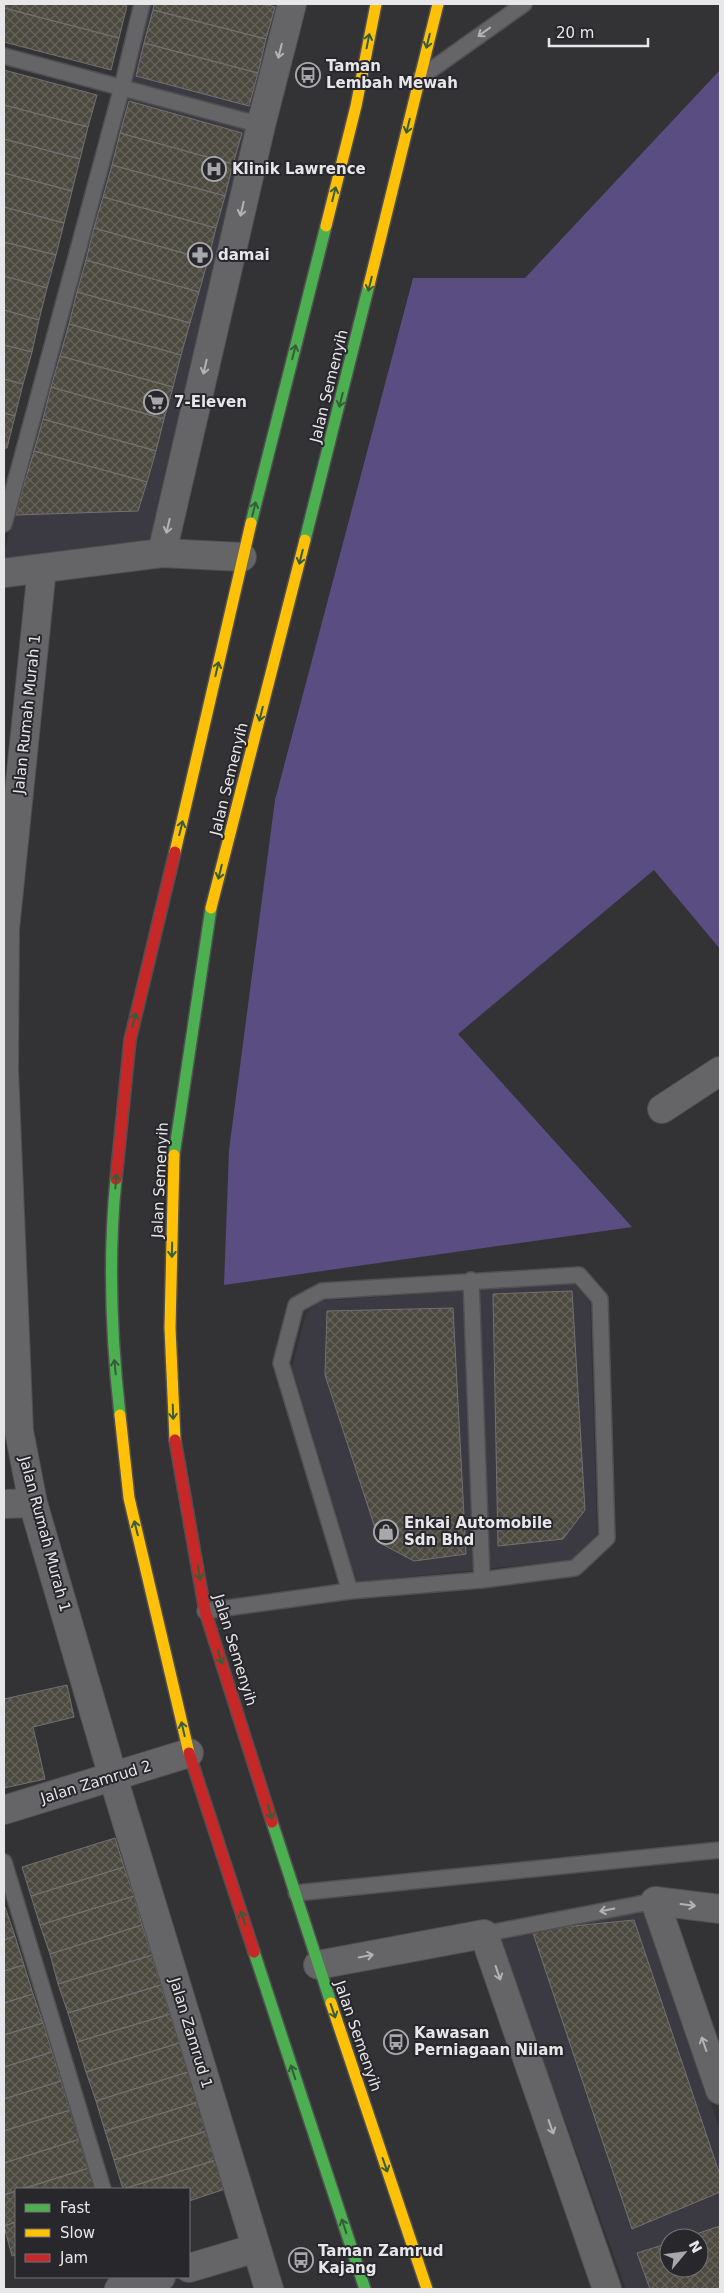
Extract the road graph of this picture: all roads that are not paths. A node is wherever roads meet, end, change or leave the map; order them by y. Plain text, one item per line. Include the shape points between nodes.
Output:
1 (142, 4) edge
2 (292, 4) edge
3 (376, 4) edge
4 (438, 4) edge
5 (524, 4) edge
6 (4, 56) edge
7 (419, 79) junction
8 (122, 87) junction
9 (261, 125) junction
10 (4, 524) edge
11 (162, 553) junction
12 (242, 556) junction
13 (42, 568) junction
14 (4, 573) edge
15 (4, 1070) edge
16 (720, 1071) edge
17 (662, 1110) dead end
18 (471, 1280) junction
19 (33, 1503) junction
20 (4, 1504) edge
21 (482, 1580) junction
22 (350, 1591) junction
23 (206, 1611) junction
24 (189, 1754) junction
25 (113, 1777) junction
26 (4, 1810) edge
27 (720, 1850) edge
28 (4, 1862) edge
29 (296, 1893) junction
30 (655, 1901) junction
31 (720, 1909) edge
32 (484, 1934) junction
33 (318, 1965) junction
34 (720, 2090) edge
35 (103, 2188) edge
36 (256, 2248) junction
37 (190, 2268) edge
38 (156, 2278) edge
39 (127, 2284) edge
40 (269, 2289) edge
41 (365, 2289) edge
42 (428, 2289) edge
43 (607, 2289) edge

1 - 8 lane
2 -> 9 street
12 -> 3 main road via 356,106
4 -> 7 main road, Jalan Semenyih
5 -> 7 lane
6 - 8 lane
7 -> 23 main road, Jalan Semenyih via 208,921 174,1149 170,1328 173,1430
8 - 9 lane
8 - 10 lane
9 -> 11 street
11 - 12 street
11 - 13 street
24 -> 12 main road via 128,1498 112,1344 111,1230 130,1040
13 - 14 street
13 - 15 street, Jalan Rumah Murah 1 via 5,928
15 - 19 street, Jalan Rumah Murah 1 via 19,1431
16 - 17 street
18 - 21 lane
18 - 21 lane via 579,1275 600,1299 607,1538 575,1568
18 - 22 lane via 322,1291 296,1305 281,1363
19 - 20 street
19 - 25 street, Jalan Rumah Murah 1
21 - 22 lane
22 - 23 lane
23 -> 29 main road, Jalan Semenyih
24 - 25 street, Jalan Zamrud 2
41 -> 24 main road
25 - 26 street, Jalan Zamrud 2
25 - 36 street, Jalan Zamrud 1
27 - 29 lane
28 - 35 lane
29 - 33 main road, Jalan Semenyih
30 -> 31 street
30 -> 32 lane
34 -> 30 street
33 -> 32 street
32 -> 43 street
33 -> 42 main road, Jalan Semenyih
36 - 37 street
36 - 40 street, Jalan Zamrud 1
38 - 39 street

